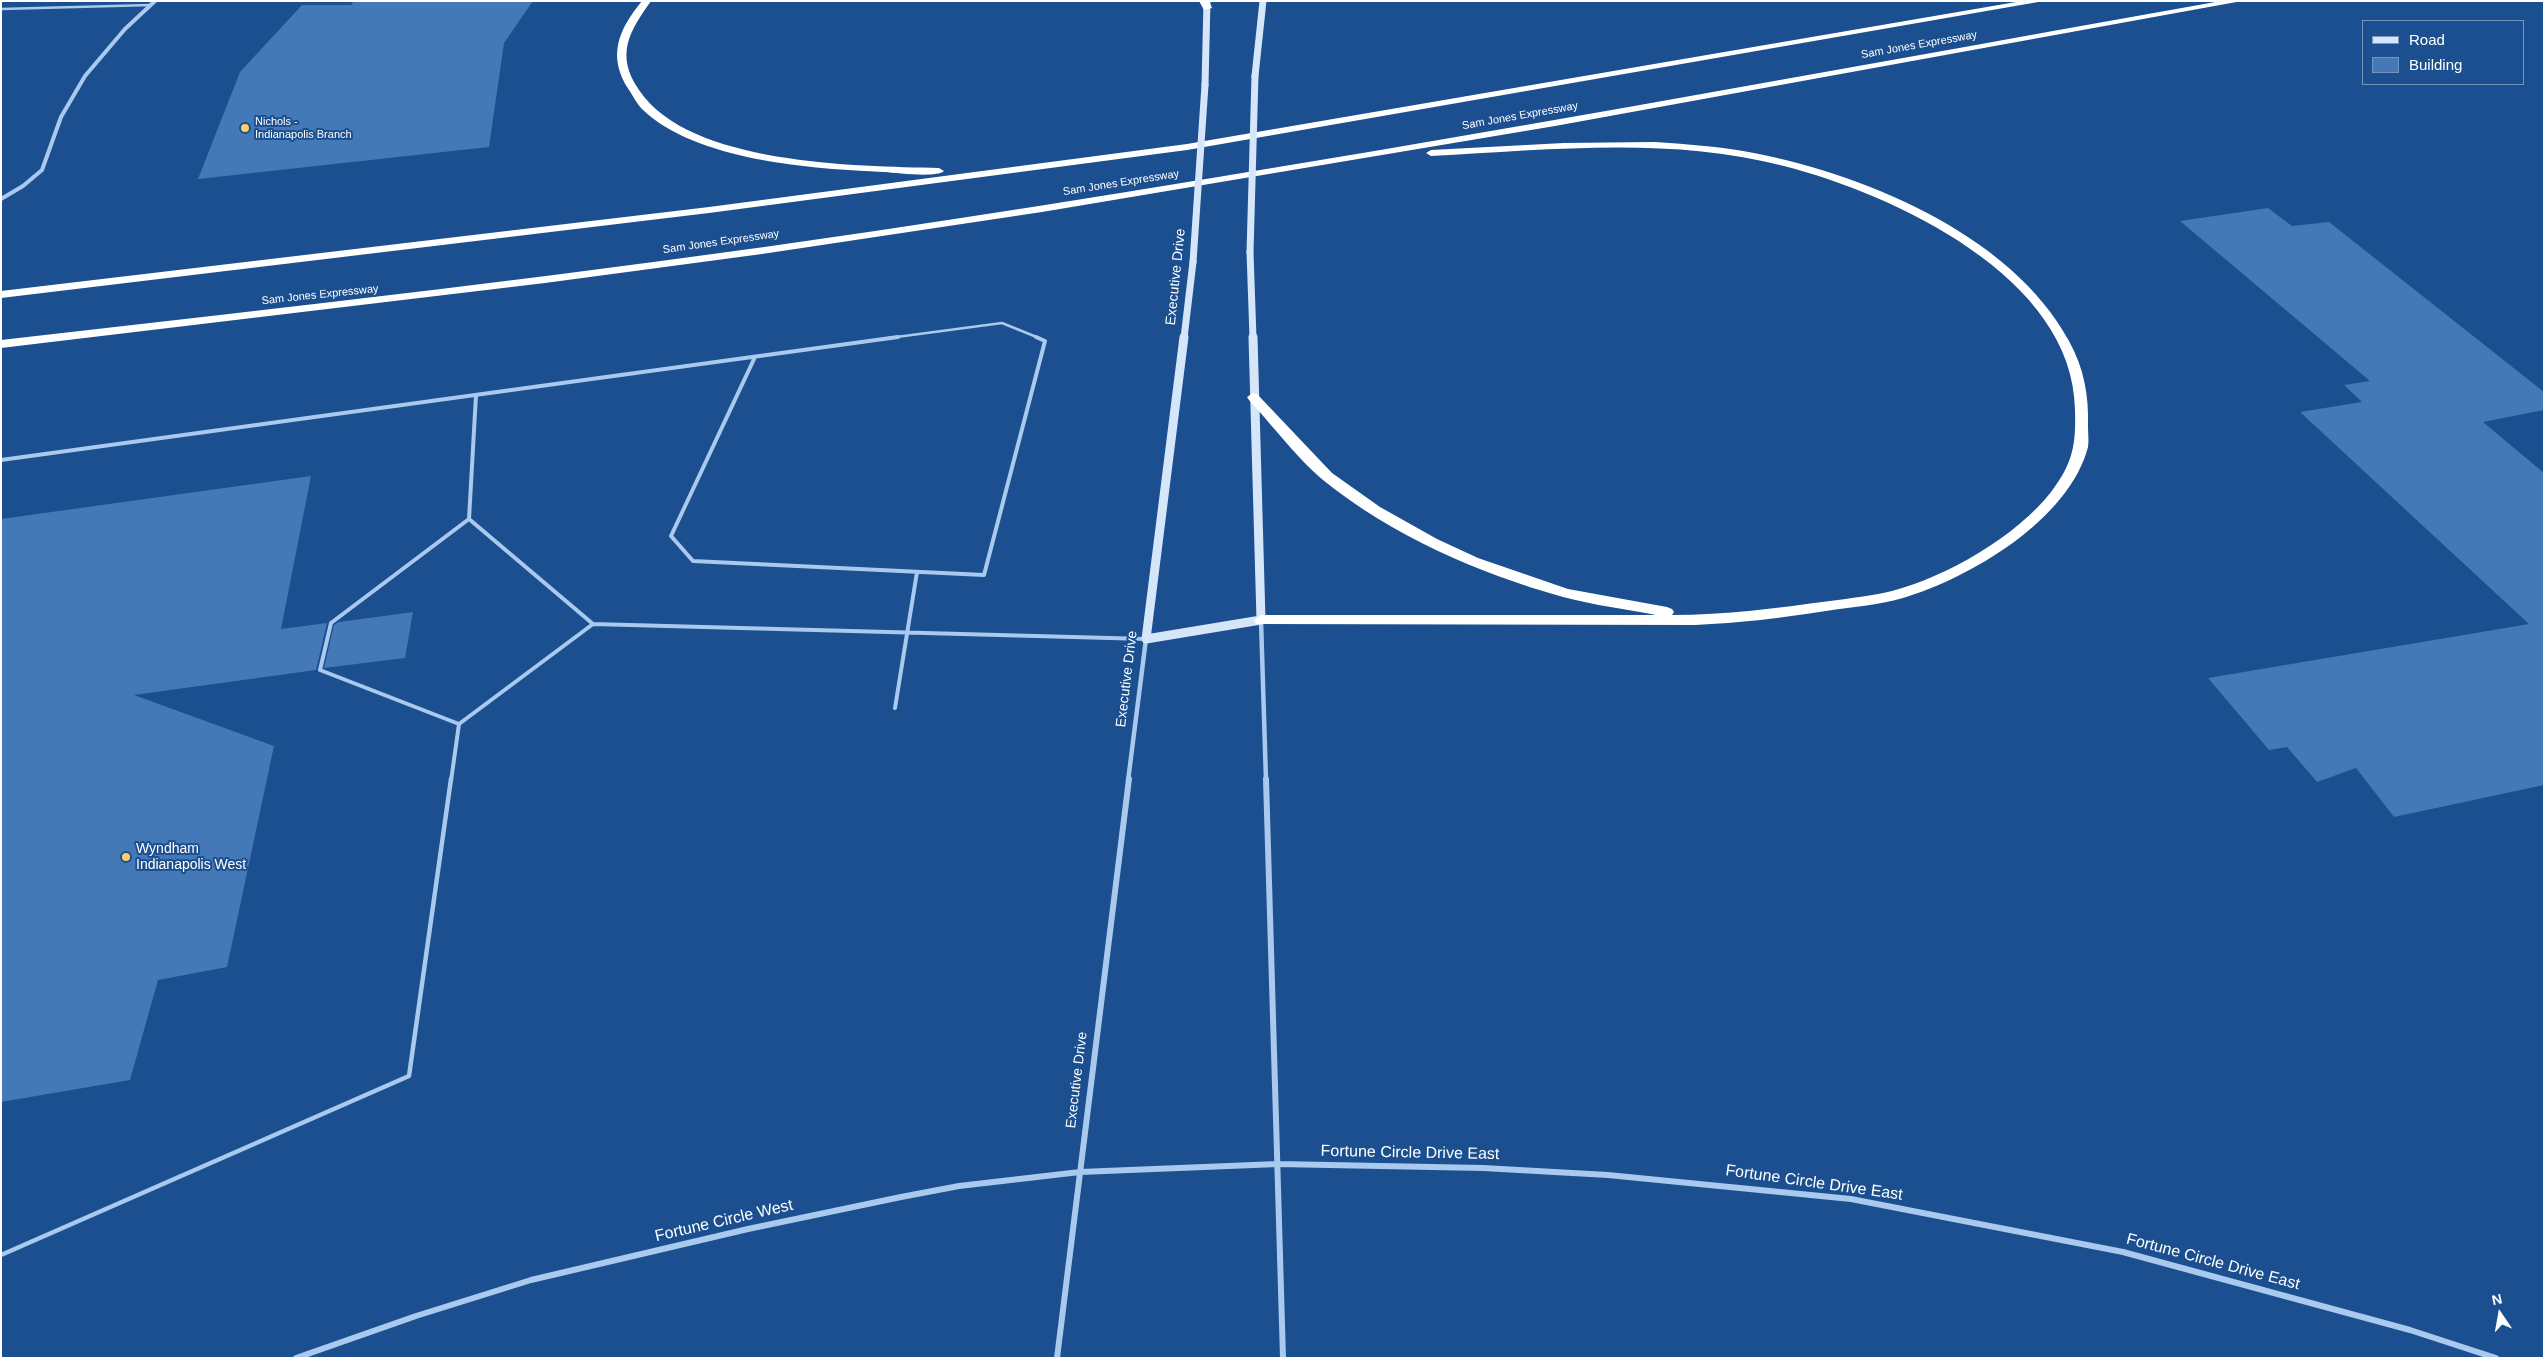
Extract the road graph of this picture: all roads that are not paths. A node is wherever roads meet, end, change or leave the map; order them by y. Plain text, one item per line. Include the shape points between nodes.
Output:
1 (155, 1) edge
2 (647, 1) edge
3 (1263, 1) edge
4 (2040, 1) edge
5 (2238, 1) edge
6 (1206, 3) edge
7 (151, 4) junction
8 (1, 9) edge
9 (1374, 155) junction
10 (984, 172) junction
11 (1, 199) edge
12 (1, 294) edge
13 (1, 344) edge
14 (755, 357) junction
15 (476, 395) junction
16 (1253, 397) junction
17 (1, 460) edge
18 (468, 519) junction
19 (917, 572) junction
20 (1713, 619) junction
21 (1261, 620) junction
22 (593, 624) junction
23 (906, 632) junction
24 (1146, 639) junction
25 (895, 708) dead end
26 (459, 724) junction
27 (1278, 1164) junction
28 (1171, 1167) joint
29 (1080, 1172) junction
30 (1, 1255) edge
31 (296, 1358) edge
32 (1057, 1358) edge
33 (1283, 1358) edge
34 (2496, 1358) edge

1 - 7 street
2 - 10 highway via 627,30 622,46 622,68 637,98 680,130 748,154 800,164
3 - 16 street, bridge via 1255,76 1250,252
4 - 10 highway, Sam Jones Expressway via 1187,147
5 - 9 highway, Sam Jones Expressway
6 - 24 street, Executive Drive, bridge via 1205,85 1193,262
7 - 8 lane
7 - 11 street via 85,76 61,117 42,170
9 - 13 highway, Sam Jones Expressway via 860,236 391,300
9 - 20 highway via 1612,145 1728,152 1786,163 1860,187 1951,232 2008,273 2051,319 2073,358 2081,384 2083,410 2081,447 2074,466 2043,510 1982,557 1887,598
10 - 12 highway, Sam Jones Expressway via 699,211
14 - 15 lane
14 - 19 lane via 671,536 693,561
14 - 19 lane via 1002,323 1045,341 984,575
15 - 17 lane
15 - 18 lane
16 - 20 highway via 1327,476 1375,510 1432,542 1473,561 1566,593
16 - 21 street
18 - 22 lane
18 - 26 lane via 331,623 320,670
19 - 23 lane
20 - 21 highway
21 - 24 street
21 - 27 street
22 - 23 lane
22 - 26 lane
23 - 24 lane
23 - 25 lane
24 - 29 street, Executive Drive
26 - 30 lane via 409,1076
27 - 28 street, Fortune Circle Drive East
27 - 33 street
27 - 34 street, Fortune Circle Drive East via 1483,1168 1608,1175 1851,1199 2123,1252 2400,1327
28 - 29 street, Fortune Circle West
29 - 31 street, Fortune Circle West via 901,1196 531,1280
29 - 32 street, Executive Drive

